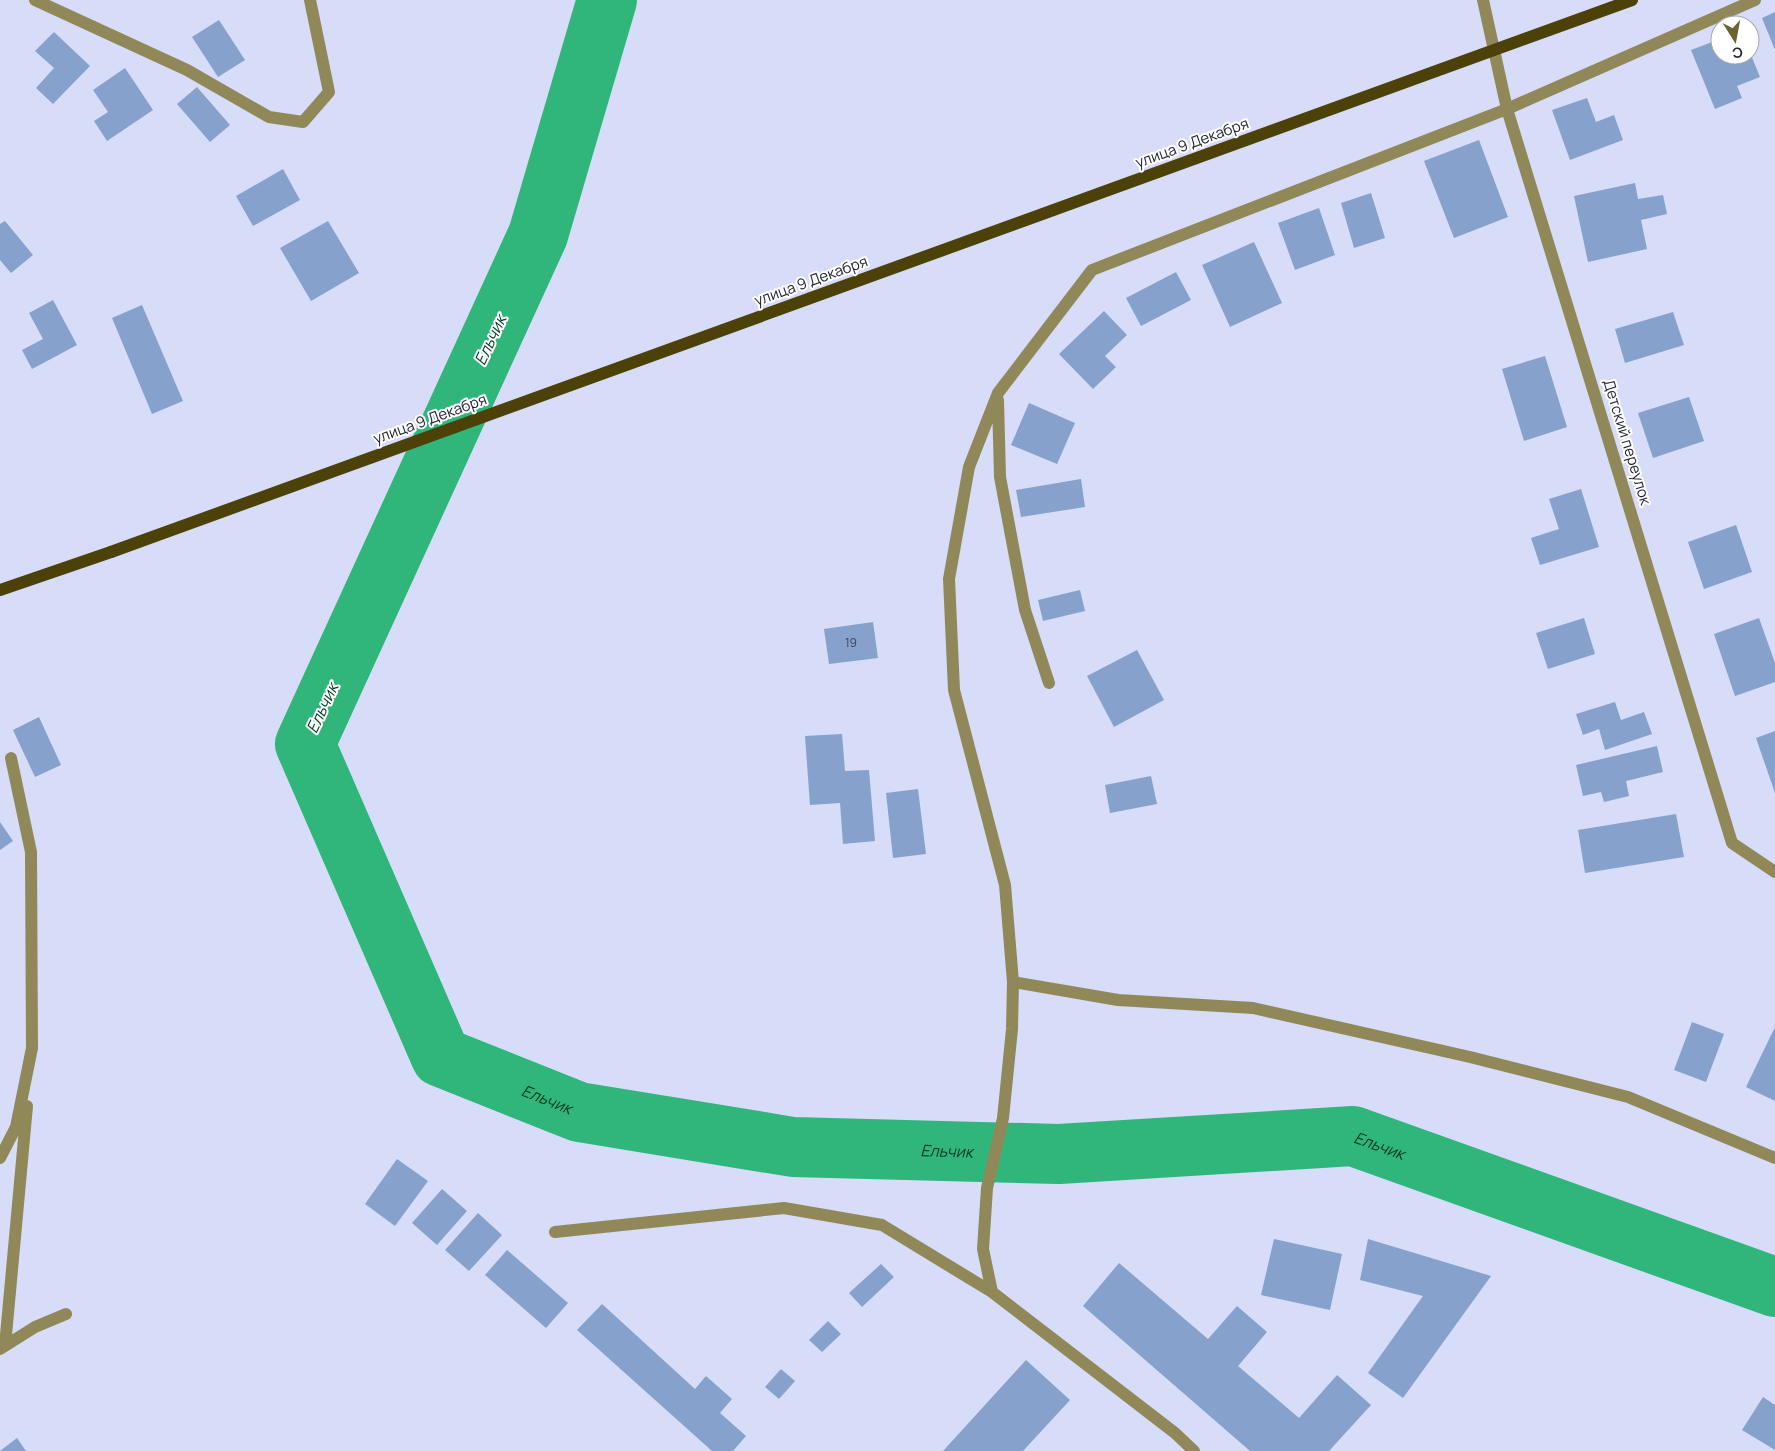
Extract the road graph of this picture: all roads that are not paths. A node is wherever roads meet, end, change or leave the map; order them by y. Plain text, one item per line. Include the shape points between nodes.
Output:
1 (35, 0) edge
2 (310, 0) edge
3 (1483, 0) edge
4 (1632, 0) edge
5 (1755, 0) edge
6 (1507, 109) junction
7 (998, 393) junction
8 (0, 590) edge
9 (1049, 683) dead end
10 (11, 758) dead end
11 (1775, 872) edge
12 (1013, 982) junction
13 (32, 1048) junction
14 (0, 1158) edge
15 (1775, 1158) edge
16 (555, 1232) dead end
17 (992, 1292) junction
18 (66, 1314) dead end
19 (2, 1348) edge
20 (1194, 1451) edge

1 - 2 street via 187,70 269,117 303,122 329,92
3 - 6 street, Детский переулок
4 - 8 main road, улица 9 Декабря, bridge
5 - 6 street
6 - 7 street via 1092,270
6 - 11 street, Детский переулок via 1732,842
7 - 9 street via 1000,477 1024,610
7 - 12 street via 969,467 949,578 954,690 1005,885
10 - 13 street via 31,852
12 - 15 street via 1118,1000 1253,1008 1470,1057 1628,1096
12 - 17 street via 1003,1118 986,1188 982,1249
13 - 14 street via 16,1127
13 - 19 street
16 - 17 street via 784,1208 882,1224
17 - 20 street
18 - 19 street via 35,1327

